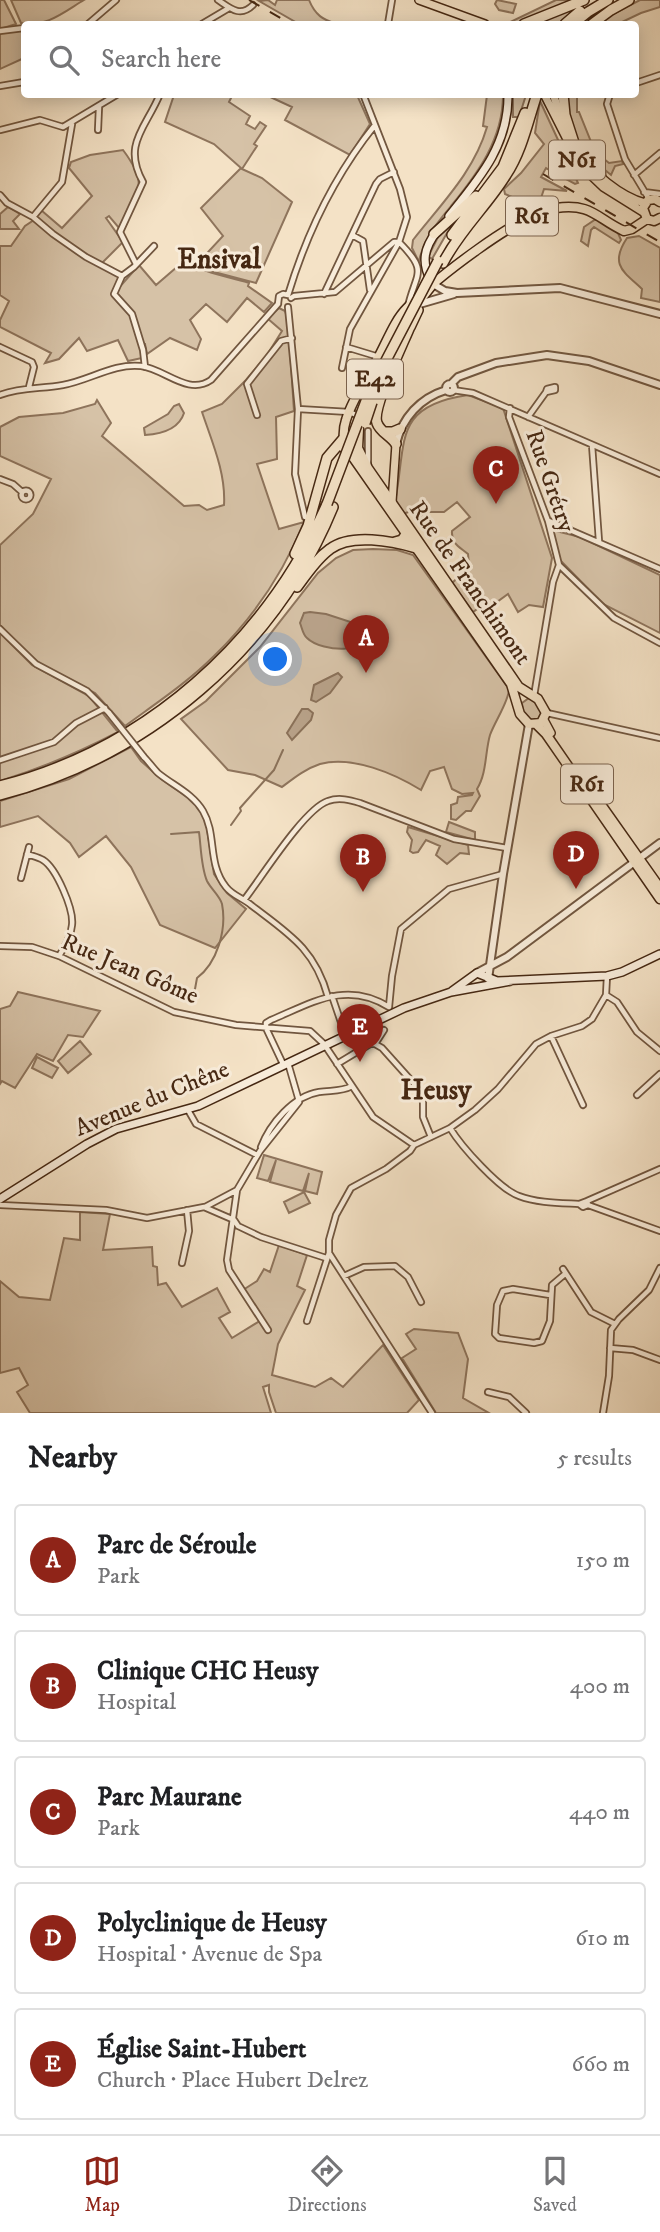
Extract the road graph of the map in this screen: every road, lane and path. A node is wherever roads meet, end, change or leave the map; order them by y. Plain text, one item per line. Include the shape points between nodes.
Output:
1 (116, 0) edge
2 (218, 0) edge
3 (392, 0) edge
4 (421, 0) edge
5 (584, 0) edge
6 (596, 0) edge
7 (608, 0) edge
8 (629, 0) edge
9 (253, 5) dead end
10 (229, 8) junction
11 (463, 16) junction
12 (547, 16) junction
13 (92, 21) edge
14 (207, 21) edge
15 (388, 21) edge
16 (472, 21) edge
17 (477, 21) edge
18 (533, 21) edge
19 (536, 21) edge
20 (569, 21) edge
21 (577, 21) edge
22 (596, 21) edge
23 (21, 28) edge
24 (0, 30) edge
25 (660, 75) edge
26 (21, 82) edge
27 (639, 82) edge
28 (0, 86) edge
29 (112, 98) edge
30 (158, 98) edge
31 (365, 98) edge
32 (508, 98) edge
33 (530, 98) edge
34 (535, 98) edge
35 (546, 98) edge
36 (554, 98) edge
37 (564, 98) edge
38 (609, 98) edge
39 (99, 107) junction
40 (526, 119) junction
41 (374, 122) junction
42 (72, 124) junction
43 (0, 130) edge
44 (99, 130) dead end
45 (576, 149) junction
46 (511, 150) junction
47 (660, 153) edge
48 (394, 172) junction
49 (634, 175) junction
50 (643, 192) junction
51 (0, 195) edge
52 (654, 208) edge
53 (31, 216) junction
54 (435, 234) junction
55 (352, 235) junction
56 (396, 242) junction
57 (154, 246) dead end
58 (440, 262) junction
59 (136, 264) junction
60 (366, 268) junction
61 (442, 275) junction
62 (122, 276) junction
63 (433, 284) junction
64 (371, 292) junction
65 (443, 293) junction
66 (324, 295) junction
67 (289, 296) junction
68 (278, 304) junction
69 (288, 307) junction
70 (411, 307) junction
71 (660, 314) edge
72 (411, 324) junction
73 (292, 338) junction
74 (0, 347) edge
75 (346, 347) junction
76 (382, 359) junction
77 (145, 366) junction
78 (342, 368) dead end
79 (660, 385) edge
80 (29, 387) junction
81 (450, 388) junction
82 (546, 392) dead end
83 (0, 395) edge
84 (510, 408) junction
85 (298, 409) junction
86 (349, 412) junction
87 (257, 415) dead end
88 (362, 417) junction
89 (528, 417) junction
90 (400, 429) junction
91 (368, 431) dead end
92 (385, 432) junction
93 (344, 442) junction
94 (396, 444) junction
95 (592, 445) junction
96 (366, 457) junction
97 (393, 466) junction
98 (660, 474) edge
99 (392, 478) junction
100 (0, 479) edge
101 (373, 481) junction
102 (22, 492) dead end
103 (381, 493) junction
104 (330, 506) junction
105 (394, 508) junction
106 (305, 517) dead end
107 (548, 521) junction
108 (408, 532) junction
109 (390, 542) junction
110 (600, 542) junction
111 (416, 548) junction
112 (559, 565) junction
113 (660, 569) edge
114 (0, 629) edge
115 (660, 643) edge
116 (532, 695) junction
117 (518, 703) junction
118 (105, 708) junction
119 (174, 712) junction
120 (539, 720) junction
121 (128, 732) junction
122 (551, 733) joint
123 (660, 738) edge
124 (0, 760) edge
125 (0, 786) edge
126 (0, 795) edge
127 (660, 843) edge
128 (29, 847) dead end
129 (508, 849) junction
130 (27, 854) junction
131 (637, 860) junction
132 (503, 874) junction
133 (21, 878) dead end
134 (660, 888) edge
135 (660, 899) edge
136 (244, 900) junction
137 (0, 946) edge
138 (490, 951) junction
139 (660, 954) edge
140 (59, 956) junction
141 (504, 959) junction
142 (489, 966) junction
143 (477, 973) junction
144 (607, 976) junction
145 (491, 978) junction
146 (511, 981) junction
147 (477, 988) junction
148 (451, 992) junction
149 (606, 995) junction
150 (330, 997) junction
151 (390, 1010) junction
152 (266, 1028) junction
153 (384, 1030) dead end
154 (345, 1034) junction
155 (551, 1036) junction
156 (324, 1044) junction
157 (375, 1044) junction
158 (660, 1051) edge
159 (285, 1063) junction
160 (337, 1064) junction
161 (659, 1078) edge
162 (352, 1086) junction
163 (637, 1095) dead end
164 (299, 1102) junction
165 (583, 1105) dead end
166 (188, 1110) junction
167 (450, 1128) junction
168 (431, 1137) junction
169 (414, 1145) junction
170 (258, 1153) junction
171 (660, 1169) edge
172 (237, 1190) junction
173 (0, 1199) edge
174 (587, 1203) junction
175 (0, 1205) edge
176 (204, 1207) junction
177 (187, 1210) junction
178 (233, 1220) junction
179 (660, 1231) edge
180 (328, 1256) junction
181 (182, 1263) dead end
182 (660, 1268) edge
183 (344, 1276) junction
184 (550, 1295) junction
185 (421, 1302) dead end
186 (307, 1321) dead end
187 (615, 1324) junction
188 (268, 1330) dead end
189 (610, 1348) junction
190 (660, 1360) edge
191 (488, 1392) dead end
192 (605, 1412) edge
193 (432, 1413) edge
194 (526, 1413) edge

1 - 13 street
2 - 10 street
3 - 15 street
4 - 11 main road
5 - 12 highway
6 - 20 highway
7 - 21 highway
8 - 22 highway
9 - 10 street via 242,12
10 - 14 street
11 - 16 main road
11 - 17 main road
12 - 18 highway
12 - 19 highway
23 - 24 street
25 - 27 street
26 - 28 street
29 - 39 street
30 - 59 street via 134,148 136,170 143,182 120,232
31 - 41 street
32 - 54 main road via 503,134 494,155
33 - 40 highway, E42
34 - 40 highway, E42
35 - 52 main road, N61 via 580,165 603,187
36 - 45 main road, N61
37 - 45 highway
38 - 49 street via 622,151
39 - 42 street
39 - 44 street
40 - 46 highway, E42
40 - 58 highway, E42 via 508,173
41 - 48 street
41 - 67 street via 318,210
42 - 43 street via 63,127 40,120
42 - 53 street via 62,182
45 - 52 main road, N61 via 597,175
46 - 54 highway via 475,197
46 - 58 highway, E42 via 454,231
47 - 49 street
48 - 55 street via 378,181
48 - 56 street via 407,212 406,225
49 - 50 street
50 - 52 street
50 - 52 street
51 - 53 street
52 - 61 highway, R61 via 624,231 589,210 547,210 524,220
53 - 62 street via 86,257
54 - 63 main road via 424,260
55 - 60 street via 363,241
55 - 66 street
56 - 60 street
56 - 64 street
56 - 70 street via 418,267
57 - 59 street
58 - 72 highway, E42
58 - 104 highway, E42, bridge via 369,393
59 - 62 street
60 - 64 street
60 - 66 street via 340,290
61 - 63 highway, R61
61 - 65 street
62 - 77 street via 114,294 132,314
63 - 65 street
63 - 70 highway, R61
64 - 75 street
65 - 70 street
65 - 71 street via 560,288
66 - 67 street
67 - 68 street via 279,296
67 - 69 street
68 - 69 street
68 - 77 street via 204,385 194,387
69 - 73 street
70 - 76 highway, R61
72 - 92 highway via 377,411 377,424
72 - 104 highway, E42, bridge via 372,402
73 - 85 street
73 - 87 street via 281,341 247,384
74 - 80 street via 32,362
75 - 76 street
75 - 78 street
76 - 86 highway, R61
76 - 88 highway, R61
77 - 80 street via 125,366 66,385
79 - 81 street via 590,361 547,355 496,363 458,377
80 - 83 street
81 - 84 street
81 - 90 street via 422,402
82 - 89 street
84 - 89 street
84 - 107 street, Rue Grétry via 509,417
85 - 86 street
85 - 106 street via 295,474
86 - 88 street
86 - 93 highway, R61
88 - 96 highway, R61 via 357,443
89 - 95 street
90 - 92 highway
90 - 94 street
91 - 96 street
92 - 94 highway
93 - 96 highway
93 - 101 highway, R61
93 - 121 highway via 327,458 300,545 272,592 206,668
94 - 97 main road
95 - 98 street
95 - 110 street
96 - 101 highway, R61
97 - 99 main road
97 - 101 main road via 386,478
99 - 103 main road
99 - 105 main road
100 - 102 street
101 - 103 highway, R61
103 - 105 highway, Rue de Franchimont / R61
103 - 108 highway, Rue de Franchimont / R61
104 - 119 highway, E42 via 312,554 267,622 223,670
104 - 121 highway, E42 via 285,581 246,633 191,687
105 - 108 highway, Rue de Franchimont / R61
107 - 110 street
107 - 112 street, Rue Grétry
108 - 109 highway via 402,540
108 - 111 highway, Rue de Franchimont / R61
108 - 116 highway, Rue de Franchimont / R61 via 519,687
109 - 111 highway
109 - 119 highway via 348,541 329,550 231,667 194,701
110 - 113 street
111 - 117 highway, Rue de Franchimont / R61 via 511,684
112 - 115 street via 614,618
112 - 116 street
114 - 118 street via 36,664 87,691
116 - 117 highway
116 - 120 highway, R61 via 541,702
117 - 120 highway, R61 via 520,714
118 - 124 street via 76,723 54,742
118 - 136 street, bridge via 158,772 199,804 209,826 219,876
119 - 126 highway, E42 via 96,760
120 - 122 main road, R61
120 - 123 street
120 - 129 street
120 - 131 highway, R61
121 - 125 highway, E42 via 76,760
122 - 131 highway, R61
127 - 131 street
128 - 130 street
129 - 132 street
129 - 136 street via 454,839 360,803 334,799 312,810
130 - 133 street
130 - 140 street via 54,870 71,912 69,937
131 - 134 highway, R61
131 - 135 highway, R61
131 - 141 street
132 - 138 street
132 - 151 street via 449,889 401,929
136 - 150 street via 311,956
137 - 140 street, Rue Jean Gôme via 32,947
138 - 141 street
138 - 142 street
138 - 143 street
139 - 144 main road
140 - 152 street, Rue Jean Gôme via 174,1012
141 - 142 street
141 - 145 street
142 - 143 street
142 - 145 street
143 - 145 main road
143 - 147 main road via 473,981
143 - 148 main road
144 - 146 main road
144 - 149 street
145 - 146 main road
145 - 147 main road
146 - 147 main road
147 - 148 main road
148 - 151 main road, Avenue du Chêne
149 - 155 street via 592,1019
149 - 158 street
150 - 151 street via 348,993 368,996
150 - 152 street via 271,1020
150 - 154 street
151 - 154 main road, Avenue du Chêne
152 - 156 street, Rue Jean Gôme via 310,1031
152 - 159 street
153 - 157 street
154 - 156 main road, Avenue du Chêne
155 - 165 street
155 - 167 street via 536,1044 491,1097
156 - 159 main road, Avenue du Chêne
156 - 160 street
157 - 160 street
157 - 168 street via 417,1087
159 - 164 street
159 - 166 main road, Avenue du Chêne
160 - 162 street
161 - 163 street
162 - 164 street via 318,1092
162 - 169 street via 373,1117
164 - 170 street via 271,1126
166 - 170 street via 197,1124
166 - 173 main road, Avenue du Chêne via 105,1134
167 - 168 street
167 - 174 street via 473,1157 514,1194 583,1207
168 - 169 street
169 - 180 street via 386,1169 351,1188 336,1215
170 - 172 street
171 - 174 street
172 - 176 street
172 - 178 street
174 - 179 street
175 - 177 street via 106,1210 147,1218
176 - 177 street
176 - 178 street
177 - 181 street via 189,1231
178 - 180 street via 261,1237
178 - 188 street via 229,1270
180 - 183 street
180 - 186 street
182 - 187 street via 649,1290
183 - 185 street via 364,1267 395,1266 408,1277
183 - 193 street
184 - 184 street via 550,1321 542,1341 495,1334 503,1290
184 - 187 street via 554,1281 564,1271 592,1312
187 - 189 street
189 - 190 street
189 - 192 street
191 - 194 street via 509,1397

